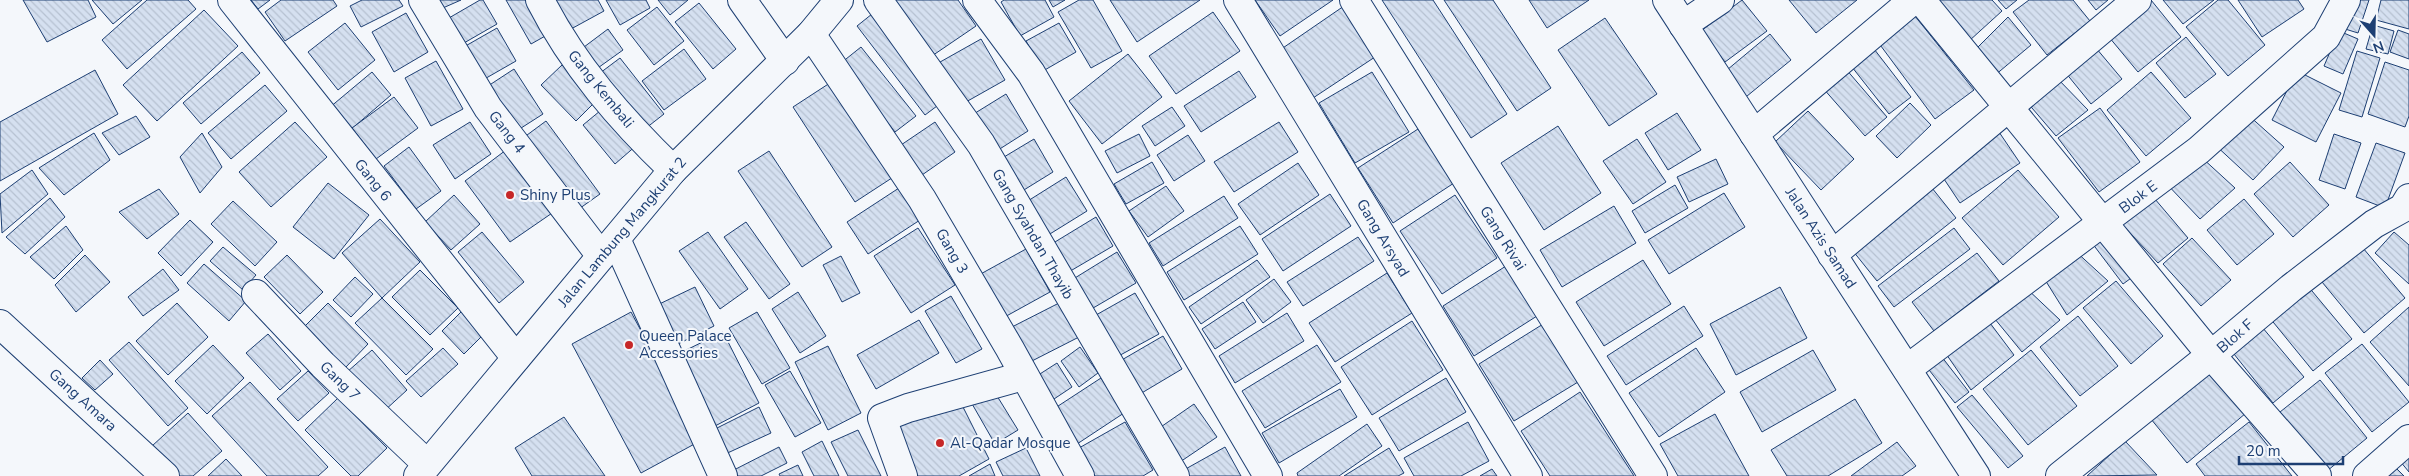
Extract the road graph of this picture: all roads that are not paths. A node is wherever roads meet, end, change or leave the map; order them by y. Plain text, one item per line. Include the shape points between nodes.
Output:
1 (232, 0) edge
2 (423, 0) edge
3 (540, 0) edge
4 (742, 0) edge
5 (839, 0) edge
6 (878, 0) edge
7 (977, 0) edge
8 (1238, 0) edge
9 (1354, 0) edge
10 (1667, 0) edge
11 (1720, 0) edge
12 (1913, 0) edge
13 (1922, 0) edge
14 (2137, 0) edge
15 (2346, 0) edge
16 (1683, 25) junction
17 (811, 34) junction
18 (785, 61) junction
19 (2010, 107) junction
20 (1754, 134) junction
21 (674, 170) junction
22 (2409, 198) edge
23 (2104, 223) junction
24 (609, 247) junction
25 (1832, 255) junction
26 (256, 294) dead end
27 (0, 324) edge
28 (2211, 356) junction
29 (516, 358) junction
30 (1907, 370) junction
31 (1023, 376) junction
32 (2409, 439) edge
33 (422, 470) edge
34 (721, 472) edge
35 (165, 476) edge
36 (903, 476) edge
37 (1080, 476) edge
38 (1176, 476) edge
39 (1268, 476) edge
40 (1528, 476) edge
41 (1653, 476) edge
42 (1976, 476) edge
43 (2060, 476) edge
44 (2317, 476) edge
45 (2366, 476) edge

1 - 29 street, Gang 6
2 - 24 street, Gang 4 via 488,108
3 - 21 street, Gang Kembali via 585,72 644,142
4 - 18 street
5 - 17 street, Jalan Lambung Mangkurat 2
6 - 38 street, Gang Syahdan Thayib via 981,144
7 - 39 street via 1031,73
8 - 40 street, Gang Arsyad
9 - 41 street, Gang Rivai
10 - 16 street, Jalan Azis Samad
11 - 16 street
12 - 20 street
13 - 19 street
14 - 19 street
15 - 23 street, Blok E via 2326,37 2199,150
16 - 20 street, Jalan Azis Samad
17 - 18 street, Jalan Lambung Mangkurat 2
17 - 31 street, Gang 3 via 922,199
18 - 21 street, Jalan Lambung Mangkurat 2
19 - 23 street
19 - 25 street
20 - 25 street, Jalan Azis Samad
21 - 24 street, Jalan Lambung Mangkurat 2
22 - 28 street, Blok F via 2403,208 2374,224
23 - 28 street
23 - 30 street, Blok E
24 - 29 street, Jalan Lambung Mangkurat 2
24 - 34 street, Gang 4
25 - 30 street, Jalan Azis Samad
26 - 33 street, Gang 7
27 - 35 street, Gang Amara
28 - 43 street, Blok F
28 - 44 street
29 - 33 street, Jalan Lambung Mangkurat 2
30 - 42 street, Jalan Azis Samad
31 - 36 street via 882,418
31 - 37 street, Gang 3
32 - 45 street

